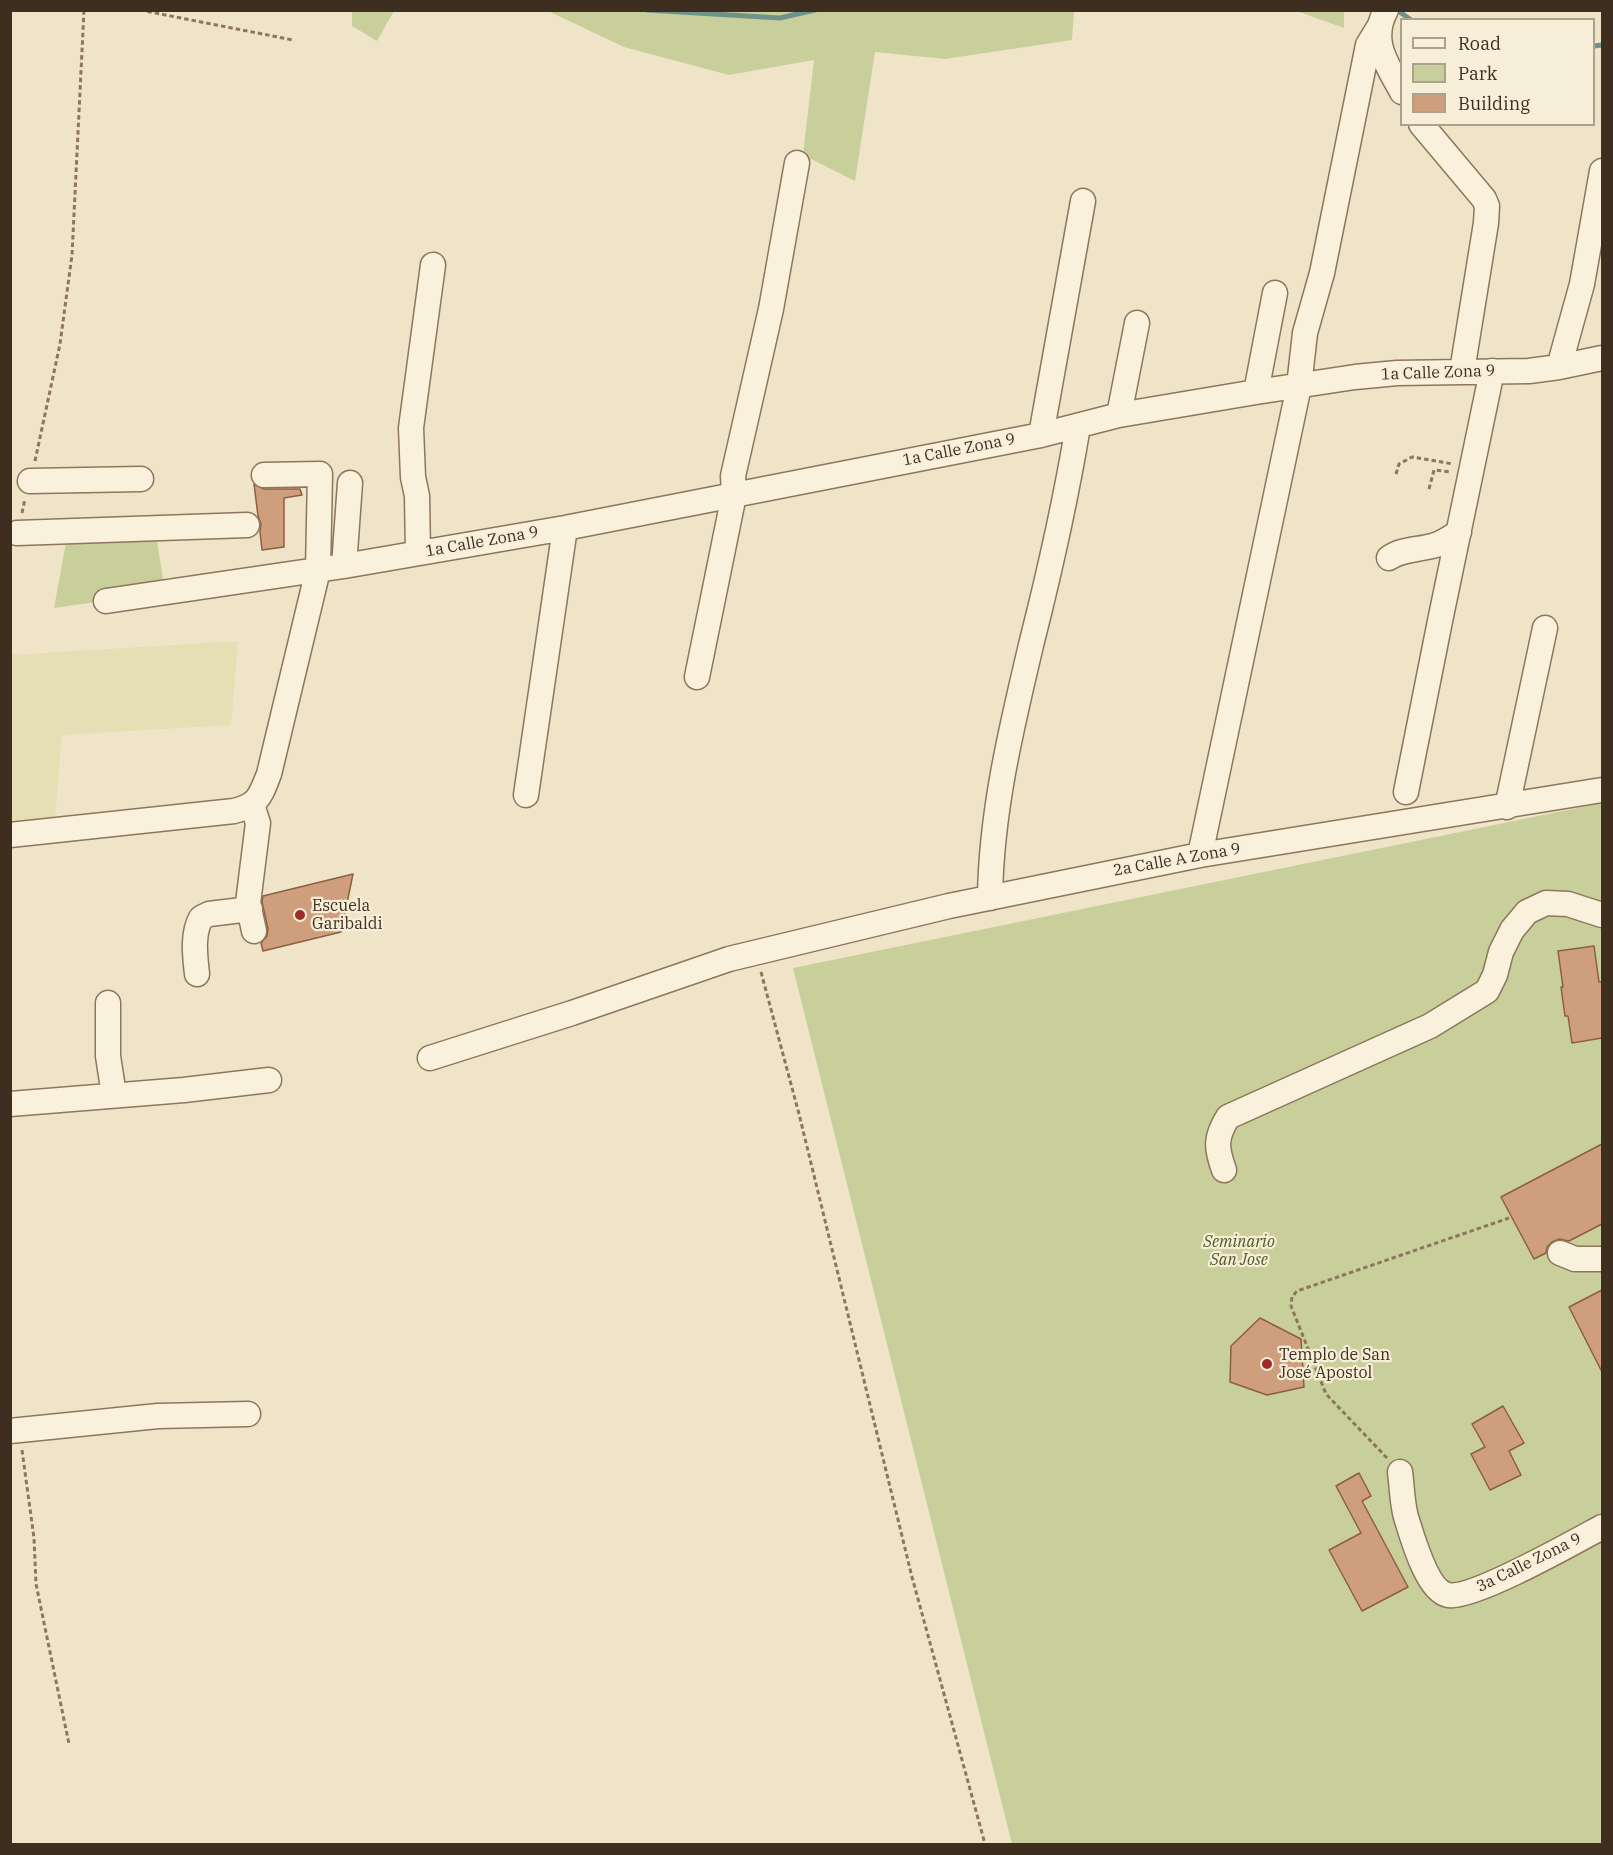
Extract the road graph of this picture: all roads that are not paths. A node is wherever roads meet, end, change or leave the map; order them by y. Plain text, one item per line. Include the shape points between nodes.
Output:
1 (1382, 19) edge
2 (1400, 90) edge
3 (1423, 126) edge
4 (797, 164) dead end
5 (1602, 171) edge
6 (1083, 201) dead end
7 (433, 264) dead end
8 (1275, 292) dead end
9 (1137, 323) dead end
10 (1602, 358) edge
11 (1559, 367) junction
12 (1462, 370) junction
13 (1492, 371) junction
14 (1299, 386) junction
15 (1256, 392) junction
16 (1119, 415) junction
17 (1078, 426) junction
18 (1041, 435) junction
19 (264, 476) dead end
20 (141, 479) dead end
21 (30, 481) road end
22 (350, 483) dead end
23 (735, 495) junction
24 (247, 525) dead end
25 (566, 528) junction
26 (1458, 532) junction
27 (17, 533) road end
28 (418, 553) junction
29 (1389, 558) dead end
30 (344, 566) junction
31 (318, 570) junction
32 (106, 602) dead end
33 (1545, 628) dead end
34 (697, 677) dead end
35 (1602, 790) edge
36 (1406, 792) dead end
37 (526, 795) dead end
38 (252, 805) junction
39 (1507, 807) junction
40 (10, 835) edge
41 (1200, 855) junction
42 (990, 898) junction
43 (1602, 915) edge
44 (197, 975) dead end
45 (108, 1003) dead end
46 (430, 1058) dead end
47 (269, 1080) dead end
48 (114, 1095) junction
49 (10, 1104) edge
50 (1224, 1170) dead end
51 (1560, 1253) dead end
52 (1602, 1259) edge
53 (248, 1414) dead end
54 (15, 1430) edge
55 (1400, 1472) road end
56 (1602, 1527) edge

1 - 2 street via 1379,46
1 - 14 street via 1368,45 1322,273 1305,333
3 - 12 street via 1487,206
4 - 23 street via 771,309 733,476
5 - 11 street via 1582,284
6 - 18 street
7 - 28 street via 411,428
8 - 15 street
9 - 16 street
10 - 11 street, 1a Calle Zona 9
11 - 13 street, 1a Calle Zona 9
12 - 13 street, 1a Calle Zona 9
12 - 14 street, 1a Calle Zona 9 via 1366,376
13 - 26 street
14 - 15 street, 1a Calle Zona 9
14 - 41 street
15 - 16 street, 1a Calle Zona 9
16 - 17 street, 1a Calle Zona 9
17 - 18 street, 1a Calle Zona 9
17 - 42 street via 998,802 990,858
18 - 23 street, 1a Calle Zona 9
19 - 31 street via 320,474
20 - 21 street
22 - 30 street
23 - 25 street, 1a Calle Zona 9
23 - 34 street
24 - 27 street
25 - 28 street, 1a Calle Zona 9
25 - 37 street
26 - 29 street via 1434,546
26 - 36 street
28 - 30 street, 1a Calle Zona 9
30 - 31 street, 1a Calle Zona 9
31 - 32 street, 1a Calle Zona 9
31 - 38 street via 269,774
33 - 39 street
35 - 39 street, 2a Calle A Zona 9
38 - 40 street via 213,814
38 - 44 street via 258,824 248,896 252,920 209,914 201,918 195,940
39 - 41 street, 2a Calle A Zona 9
41 - 42 street, 2a Calle A Zona 9
42 - 46 street, 2a Calle A Zona 9 via 729,960
43 - 50 street via 1568,904 1546,903 1527,912 1512,930 1487,991 1430,1026 1228,1117 1221,1128 1217,1150
45 - 48 street via 108,1056
47 - 48 street
48 - 49 street
51 - 52 street via 1575,1259
53 - 54 street via 158,1416
55 - 56 street, 3a Calle Zona 9 via 1406,1515 1426,1572 1435,1587 1448,1595 1485,1587

